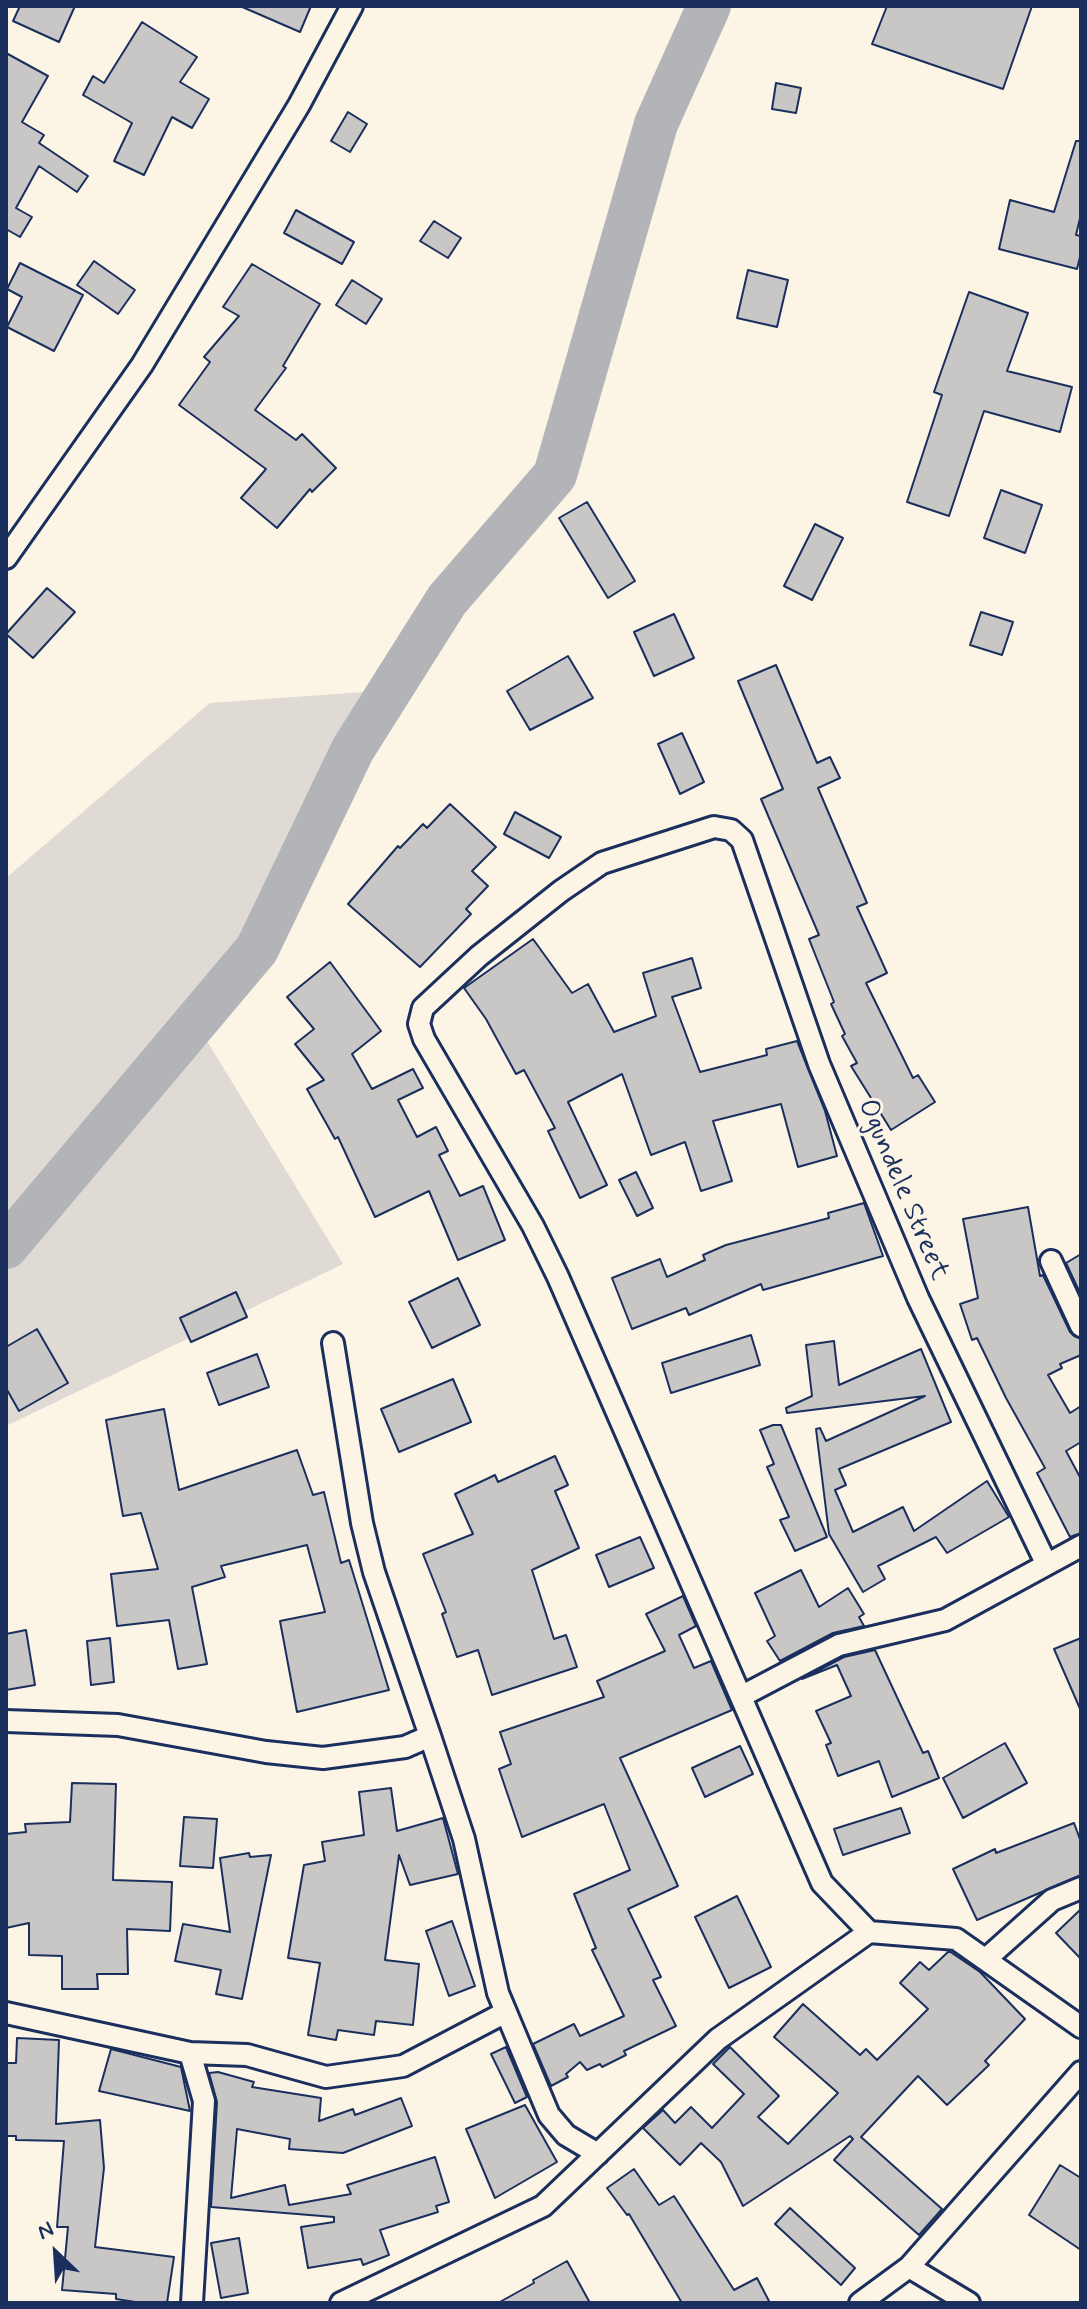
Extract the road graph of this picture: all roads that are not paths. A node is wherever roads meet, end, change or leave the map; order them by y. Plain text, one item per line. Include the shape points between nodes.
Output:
1 (352, 6) edge
2 (6, 558) edge
3 (1051, 1261) dead end
4 (1081, 1326) edge
5 (333, 1343) dead end
6 (1081, 1546) edge
7 (1046, 1563) junction
8 (742, 1696) junction
9 (6, 1721) edge
10 (430, 1736) junction
11 (1081, 1888) edge
12 (869, 1932) junction
13 (986, 1959) junction
14 (506, 2012) junction
15 (6, 2013) edge
16 (1081, 2027) edge
17 (190, 2053) junction
18 (1081, 2072) edge
19 (598, 2154) junction
20 (909, 2267) junction
21 (192, 2303) edge
22 (341, 2303) edge
23 (860, 2303) edge
24 (969, 2303) edge

1 - 2 street via 299,105 142,365
3 - 4 street
5 - 10 street via 374,1572
6 - 7 street
7 - 8 street via 945,1620 839,1645
7 - 8 street, Ogundele Street via 918,1298 819,1064 742,840 731,830 714,827 602,863 479,956 423,1008 419,1024 558,1277
8 - 12 street via 822,1883
9 - 10 street via 118,1725 323,1758 405,1747
10 - 14 street via 464,1839
11 - 13 street via 1052,1900
12 - 13 street via 956,1939
12 - 19 street via 718,2039
13 - 16 street
14 - 17 street via 403,2066 369,2073 326,2077 247,2055
14 - 19 street via 549,2115 566,2135
15 - 17 street
17 - 21 street via 204,2101
18 - 20 street
19 - 22 street via 543,2206
20 - 23 street
20 - 24 street

